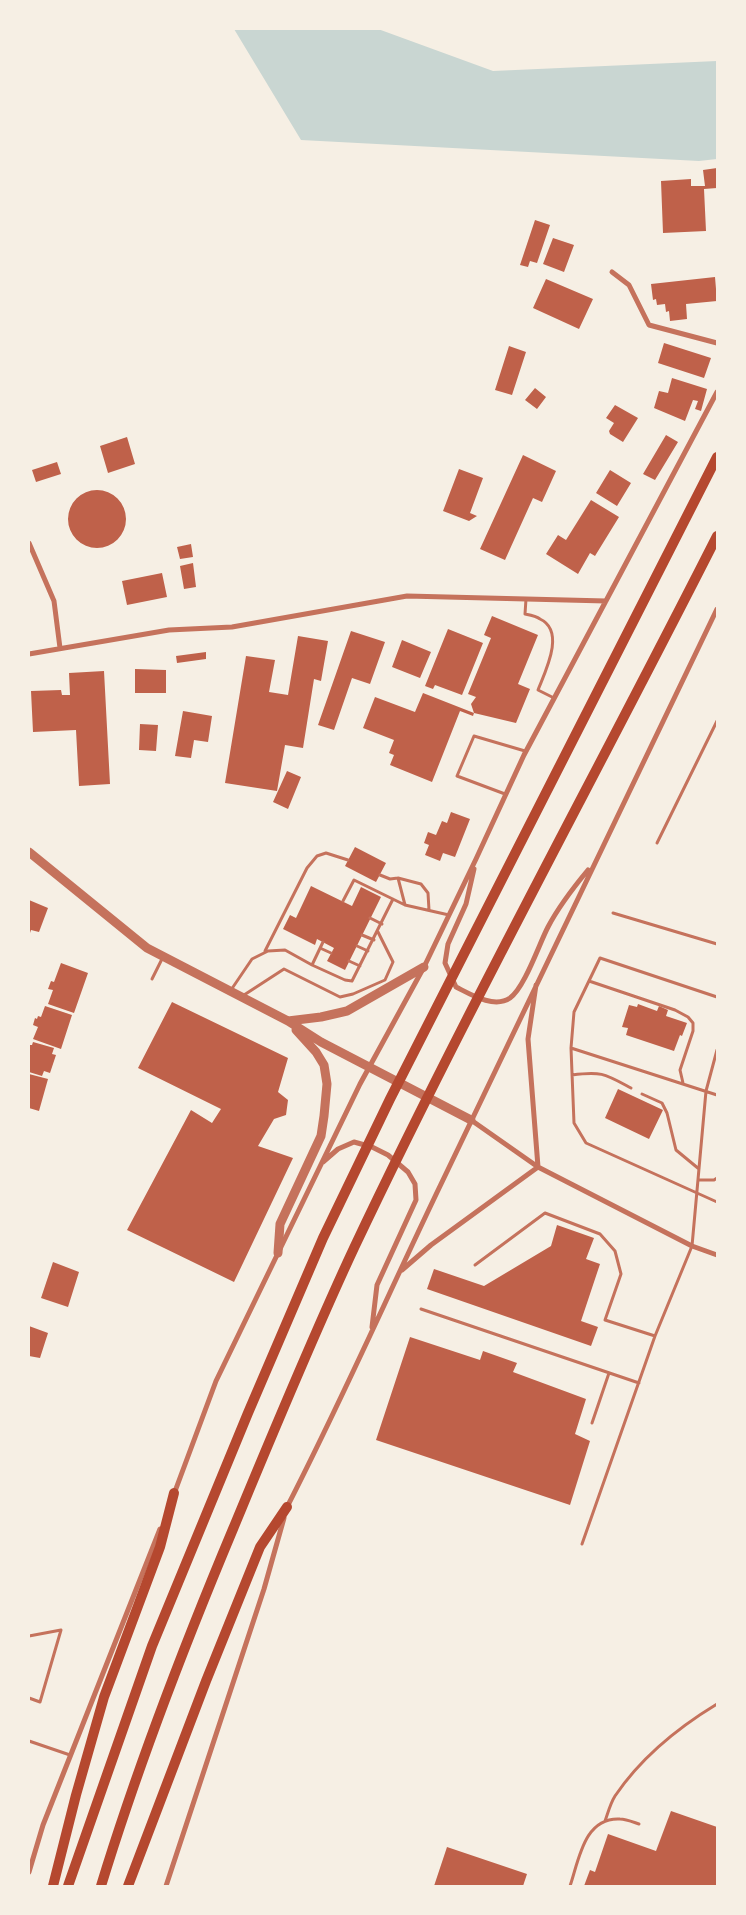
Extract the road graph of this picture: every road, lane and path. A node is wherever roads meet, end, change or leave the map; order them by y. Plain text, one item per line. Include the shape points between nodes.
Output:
1 (612, 272) dead end
2 (717, 343) edge
3 (717, 392) edge
4 (717, 457) edge
5 (717, 536) edge
6 (29, 542) edge
7 (526, 599) junction
8 (606, 601) junction
9 (717, 609) edge
10 (60, 648) junction
11 (29, 654) edge
12 (554, 698) junction
13 (717, 721) edge
14 (526, 751) junction
15 (506, 794) junction
16 (657, 843) dead end
17 (29, 852) edge
18 (476, 859) junction
19 (348, 860) dead end
20 (594, 862) junction
21 (380, 875) dead end
22 (398, 878) junction
23 (393, 899) junction
24 (343, 901) dead end
25 (405, 905) junction
26 (429, 910) junction
27 (613, 913) dead end
28 (449, 915) junction
29 (370, 918) dead end
30 (382, 924) junction
31 (378, 932) junction
32 (362, 935) dead end
33 (374, 940) junction
34 (323, 942) dead end
35 (717, 944) edge
36 (357, 946) dead end
37 (320, 948) junction
38 (368, 951) junction
39 (265, 952) junction
40 (331, 953) dead end
41 (163, 956) junction
42 (349, 961) dead end
43 (312, 965) junction
44 (360, 966) junction
45 (424, 967) junction
46 (152, 979) dead end
47 (537, 979) junction
48 (589, 981) junction
49 (230, 991) junction
50 (242, 997) junction
51 (717, 997) edge
52 (288, 1021) junction
53 (570, 1048) junction
54 (717, 1050) edge
55 (370, 1066) junction
56 (572, 1075) junction
57 (683, 1084) junction
58 (631, 1088) dead end
59 (706, 1091) junction
60 (642, 1094) dead end
61 (717, 1095) edge
62 (471, 1120) junction
63 (322, 1164) junction
64 (538, 1167) junction
65 (699, 1169) junction
66 (717, 1178) edge
67 (699, 1180) junction
68 (698, 1194) junction
69 (717, 1202) edge
70 (692, 1246) junction
71 (278, 1254) junction
72 (717, 1254) edge
73 (475, 1265) dead end
74 (399, 1272) junction
75 (421, 1309) dead end
76 (371, 1333) junction
77 (655, 1336) junction
78 (609, 1373) junction
79 (639, 1383) junction
80 (592, 1423) dead end
81 (174, 1493) junction
82 (287, 1507) junction
83 (582, 1544) dead end
84 (29, 1636) edge
85 (29, 1698) edge
86 (717, 1704) edge
87 (29, 1740) edge
88 (70, 1755) junction
89 (605, 1821) junction
90 (639, 1824) dead end
91 (29, 1872) edge
92 (53, 1886) edge
93 (68, 1886) edge
94 (101, 1886) edge
95 (128, 1886) edge
96 (166, 1886) edge
97 (570, 1886) edge

1 - 2 street via 629,285 649,325
3 - 8 street
4 - 93 main road via 390,1099 328,1230 152,1646
5 - 94 main road via 365,1225 275,1428 180,1658
6 - 10 street via 54,601
7 - 8 street
7 - 10 street via 407,596 232,627 169,630
7 - 12 lane via 526,614 542,619 549,627 553,641 538,690
8 - 12 street
9 - 20 street
10 - 11 street
12 - 14 street
13 - 16 lane
14 - 15 street
14 - 15 lane via 474,736 457,776
15 - 18 street
17 - 41 street via 148,948
18 - 20 street via 466,904 448,944 445,963 456,987 497,1002 510,998 523,981 548,927 566,897
18 - 28 street
19 - 39 lane via 326,853 317,856 307,868
20 - 47 street
21 - 22 lane via 390,880
22 - 25 lane
22 - 26 lane via 421,884 428,893
23 - 24 lane via 354,880
23 - 25 lane
23 - 30 lane
25 - 26 lane
26 - 28 lane
27 - 35 lane
28 - 45 street
29 - 30 lane
30 - 31 lane
31 - 33 lane
31 - 50 lane via 393,962 385,980 340,997 284,969
32 - 33 lane
33 - 38 lane
34 - 37 lane
36 - 38 lane
37 - 40 lane
37 - 43 lane
38 - 44 lane
39 - 43 lane via 285,950
39 - 49 lane via 252,959
41 - 46 lane
41 - 49 street
42 - 44 lane
43 - 44 lane via 352,981
45 - 52 street via 347,1011
45 - 55 street
47 - 62 street
47 - 64 street via 528,1040
48 - 51 lane via 600,958
48 - 53 lane via 574,1012
48 - 57 lane via 675,1010 693,1022 680,1070
49 - 50 street
50 - 52 street
52 - 55 street via 321,1042
52 - 71 street via 316,1052 324,1066 327,1084 321,1136 280,1224
53 - 56 lane
53 - 57 lane
54 - 59 lane
55 - 62 street
55 - 63 street
56 - 58 lane via 604,1074
56 - 68 lane via 574,1123 586,1143
57 - 59 lane
59 - 61 lane
59 - 65 lane
60 - 65 lane via 662,1103 676,1150
62 - 64 street
62 - 74 street
63 - 71 street
63 - 76 street via 338,1149 354,1142 388,1155 408,1172 415,1184 416,1200 377,1285
64 - 70 street
64 - 74 street via 430,1245
65 - 67 lane
66 - 67 lane
67 - 68 lane
68 - 69 lane
68 - 70 lane
70 - 72 street
70 - 77 lane
71 - 81 street via 216,1381
73 - 77 lane via 545,1213 600,1234 615,1251 621,1274 605,1320
74 - 76 street
75 - 78 lane
76 - 82 street
77 - 79 lane
78 - 79 lane
78 - 80 lane
79 - 83 lane
81 - 88 street
81 - 92 main road via 160,1548 104,1696
82 - 95 main road via 260,1547
82 - 96 street via 264,1589
84 - 85 lane via 61,1630 40,1702
86 - 89 lane via 656,1750 632,1775 614,1798
87 - 88 lane
88 - 91 street
89 - 90 lane via 620,1818
89 - 97 lane via 587,1837

